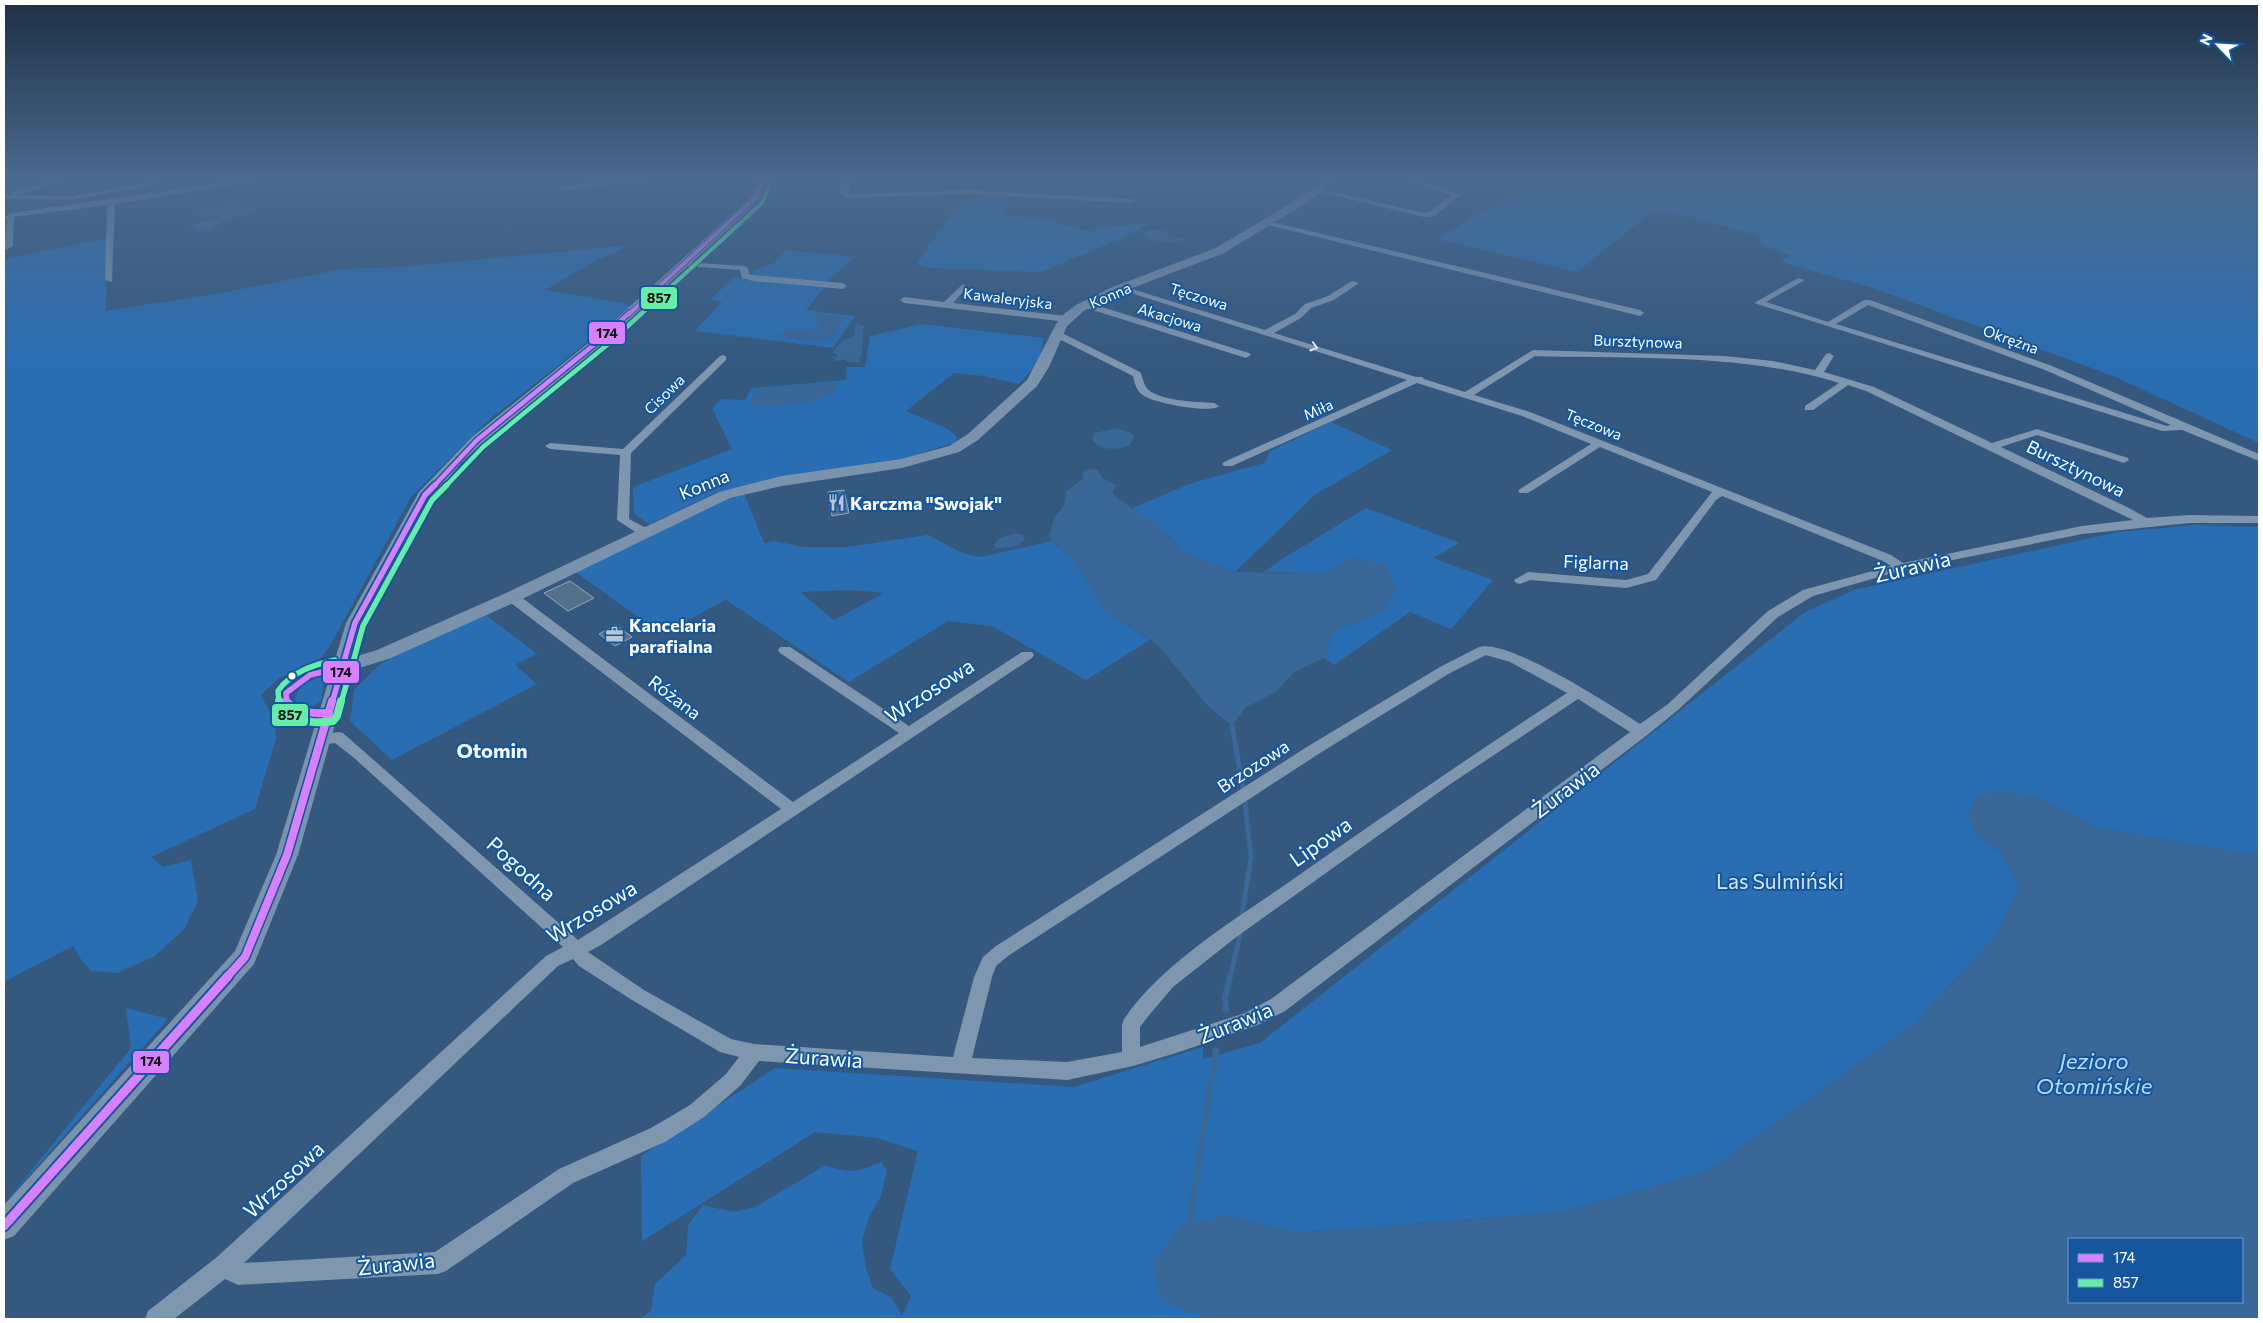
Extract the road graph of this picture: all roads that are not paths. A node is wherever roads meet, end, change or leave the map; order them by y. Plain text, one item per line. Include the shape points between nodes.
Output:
1 (110, 241) edge
2 (710, 241) edge
3 (1236, 241) edge
4 (1344, 241) edge
5 (685, 264) junction
6 (108, 280) dead end
7 (1801, 280) dead end
8 (1355, 283) dead end
9 (843, 286) dead end
10 (963, 287) dead end
11 (1122, 289) junction
12 (904, 300) dead end
13 (946, 305) junction
14 (1086, 305) junction
15 (1640, 313) dead end
16 (1067, 319) junction
17 (1829, 325) junction
18 (1267, 333) junction
19 (1054, 336) junction
20 (1246, 354) dead end
21 (1829, 356) dead end
22 (723, 358) dead end
23 (1818, 373) junction
24 (1419, 379) junction
25 (1846, 382) junction
26 (1467, 395) junction
27 (1214, 406) dead end
28 (1809, 408) dead end
29 (2183, 427) junction
30 (1599, 443) junction
31 (550, 446) dead end
32 (1992, 446) junction
33 (626, 452) junction
34 (2259, 458) edge
35 (2124, 460) dead end
36 (1228, 464) dead end
37 (1524, 490) dead end
38 (1720, 492) junction
39 (2259, 520) edge
40 (2145, 522) junction
41 (644, 532) junction
42 (1901, 567) junction
43 (1520, 580) dead end
44 (512, 597) junction
45 (785, 650) dead end
46 (1027, 655) dead end
47 (343, 667) junction
48 (1577, 693) junction
49 (908, 732) junction
50 (1640, 732) junction
51 (321, 740) junction
52 (792, 809) junction
53 (575, 950) junction
54 (754, 1052) junction
55 (1133, 1058) junction
56 (960, 1066) junction
57 (4, 1226) edge
58 (225, 1265) junction
59 (156, 1319) edge

1 - 6 street
2 - 5 street
3 - 11 street, Konna via 1214,254
4 - 15 street
5 - 9 street via 744,268 744,276 753,278
5 - 47 street via 602,339 477,440 425,495 355,623
7 - 17 street, Okrężna via 1758,303
8 - 18 street via 1331,298 1308,306 1298,316
10 - 13 street, Kawaleryjska
11 - 14 street, Konna
11 - 18 street, Tęczowa
12 - 13 street, Kawaleryjska
13 - 16 street, Kawaleryjska
14 - 16 street, Konna
14 - 20 street, Akacjowa
16 - 19 street, Konna
17 - 29 street, Okrężna via 2166,429
17 - 29 street, Okrężna via 1867,302 2073,378
18 -> 24 street, Tęczowa
19 - 27 street via 1061,336 1137,374 1141,389 1148,394 1173,402
19 - 41 street, Konna via 1040,374 962,446 902,463 742,490 715,498
21 - 23 street
22 - 33 street, Cisowa
23 - 25 street, Bursztynowa
23 - 26 street, Bursztynowa via 1724,358 1533,353
24 - 26 street, Tęczowa
24 - 36 street, Miła
25 - 28 street
25 - 32 street, Bursztynowa via 1870,389
26 - 30 street, Tęczowa
29 - 34 street, Okrężna
30 - 37 street
30 - 38 street, Tęczowa
31 - 33 street
32 - 35 street, Bursztynowa via 2036,432
32 - 40 street, Bursztynowa
33 - 41 street via 623,520
38 - 42 street, Tęczowa via 1887,558
38 - 43 street, Figlarna via 1652,577 1631,584 1528,576
39 - 40 street, Żurawia
40 - 42 street, Żurawia via 2082,530
41 - 44 street, Konna
42 - 50 street, Żurawia via 1823,588 1788,604 1673,707
44 - 47 street, Konna via 384,654
44 - 52 street, Różana
45 - 49 street
46 - 49 street, Wrzosowa
47 - 51 street
48 - 50 street, Brzozowa
48 - 55 street, Lipowa via 1444,781 1229,933 1167,982 1131,1025
48 - 56 street, Brzozowa via 1489,649 1444,670 1315,749 1002,951 989,962 983,977
49 - 52 street, Wrzosowa
50 - 55 street, Żurawia via 1278,1005 1251,1019
51 - 53 street, Pogodna via 338,737 358,752 566,938
51 - 57 street via 288,855 245,957
52 - 53 street, Wrzosowa via 595,940
53 - 54 street, Pogodna via 585,961 638,995 727,1046
53 - 58 street, Wrzosowa via 552,961
54 - 56 street, Żurawia
54 - 58 street, Żurawia via 733,1080 696,1111 658,1134 566,1176 438,1263 238,1274
55 - 56 street, Żurawia via 1067,1071
58 - 59 street

